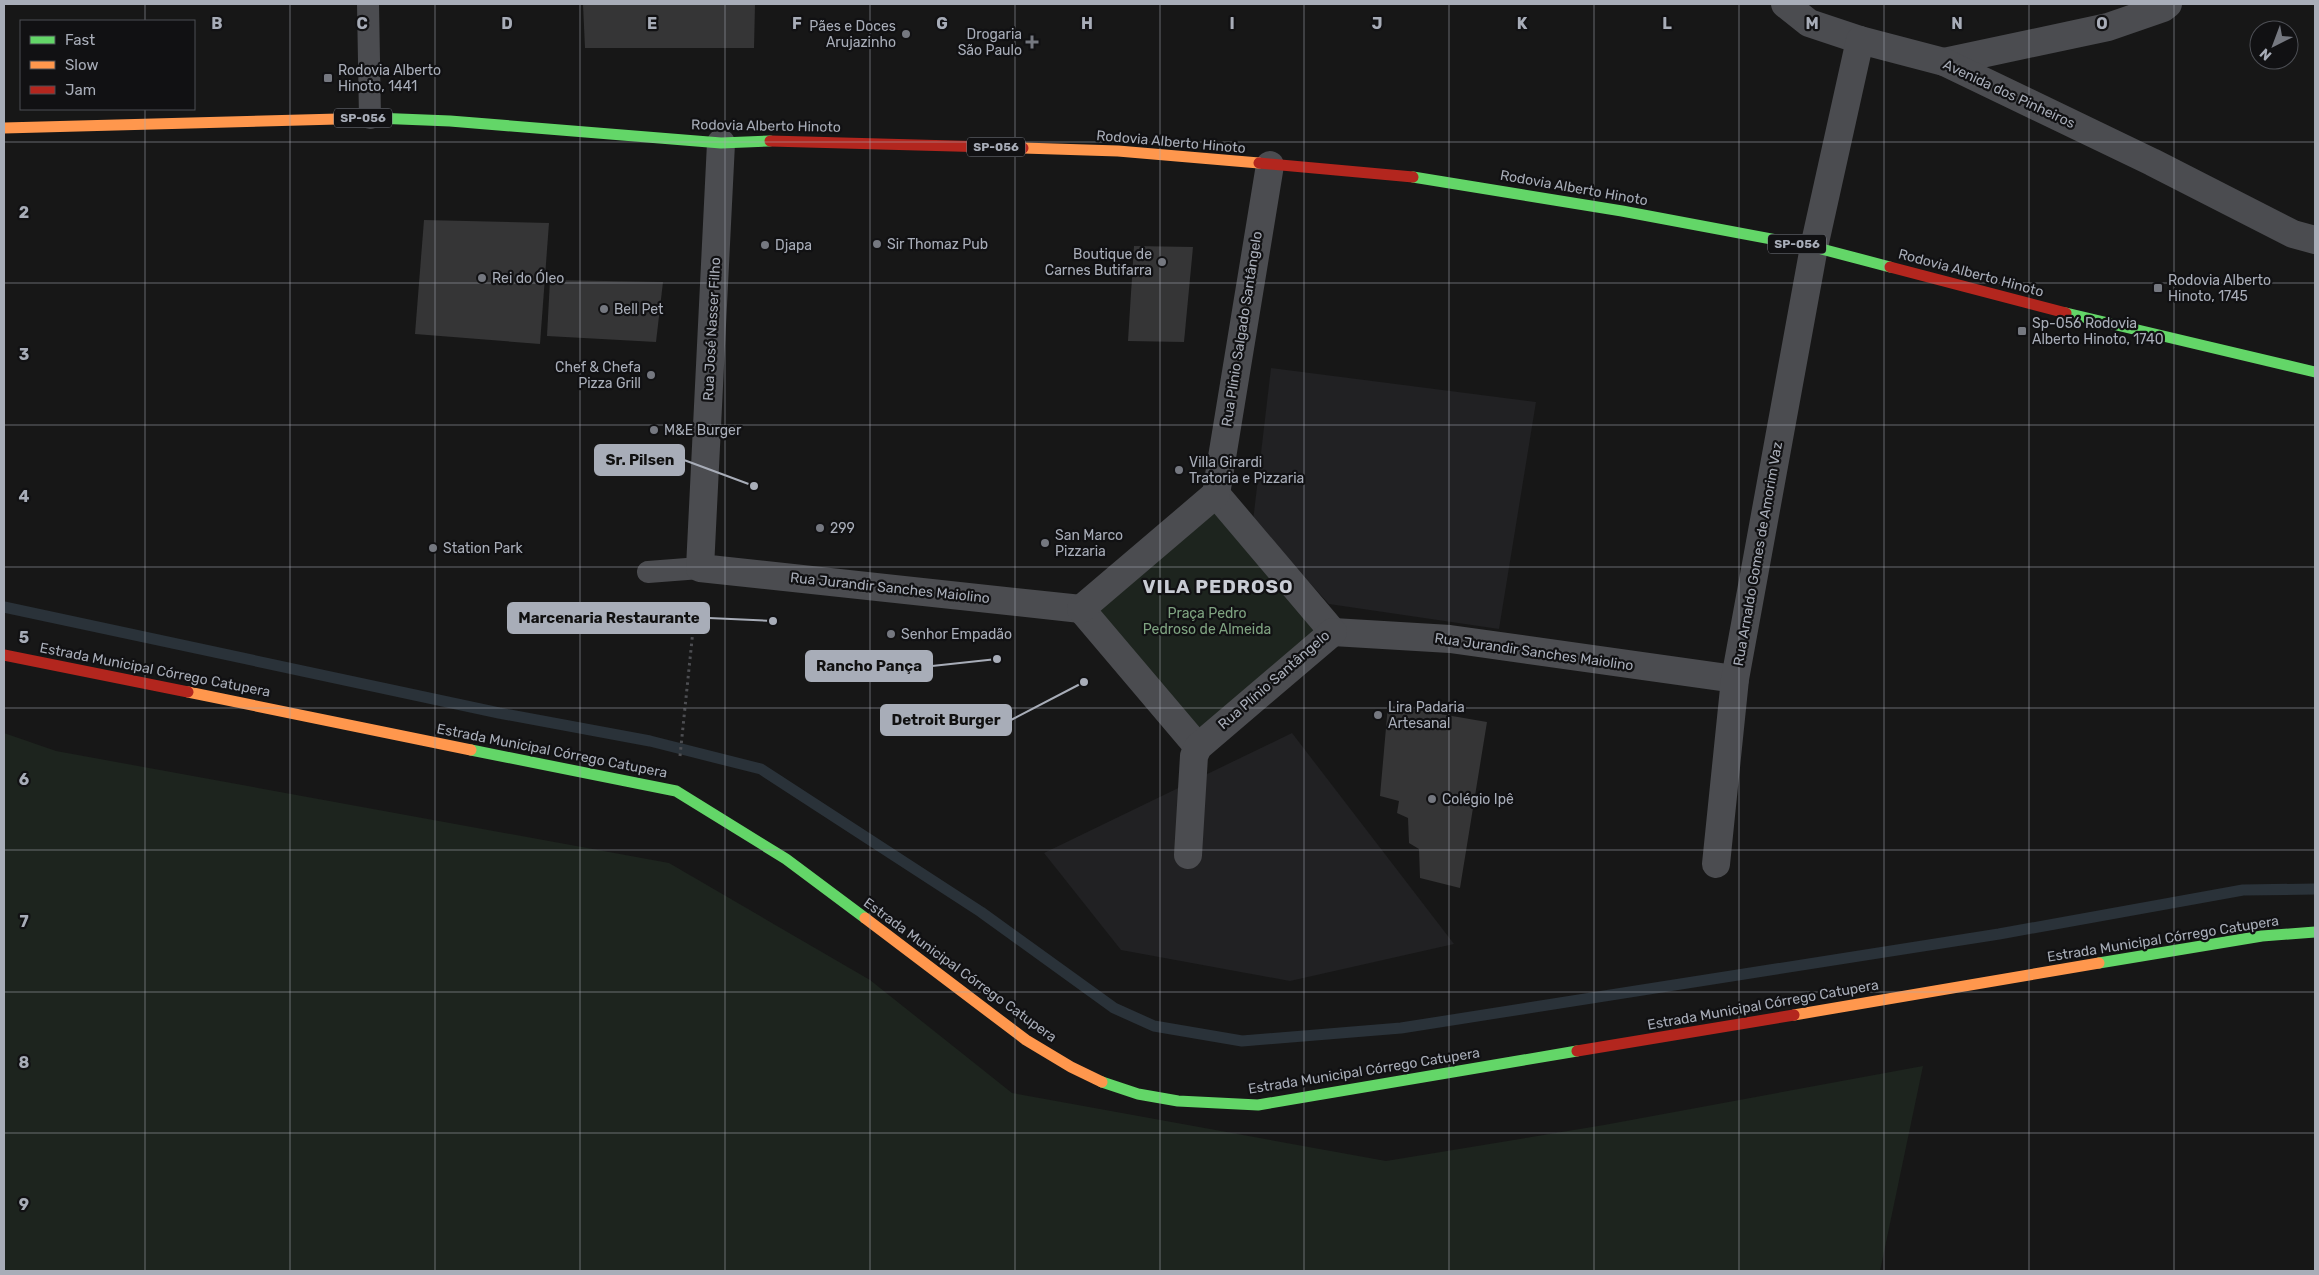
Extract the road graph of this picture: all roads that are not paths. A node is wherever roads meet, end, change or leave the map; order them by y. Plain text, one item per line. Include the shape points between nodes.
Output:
1 (368, 4) edge
2 (1785, 4) edge
3 (2168, 4) edge
4 (1860, 40) junction
5 (1944, 62) junction
6 (370, 118) junction
7 (4, 128) edge
8 (721, 143) junction
9 (1270, 165) junction
10 (2315, 240) edge
11 (1814, 247) junction
12 (2315, 372) edge
13 (1216, 494) junction
14 (700, 568) junction
15 (648, 572) dead end
16 (1081, 609) junction
17 (1333, 632) junction
18 (4, 655) edge
19 (1735, 679) junction
20 (1198, 747) junction
21 (1188, 855) dead end
22 (1716, 864) dead end
23 (2315, 932) edge

1 - 6 lane
2 - 4 street, Avenida dos Pinheiros via 1809,23
3 - 5 street via 2108,27
4 - 5 street, Avenida dos Pinheiros
4 - 11 street
5 - 10 street, Avenida dos Pinheiros via 2294,234
6 - 7 street, Rodovia Alberto Hinoto / SP-056
6 - 8 street, Rodovia Alberto Hinoto / SP-056 via 450,121
8 - 9 street, Rodovia Alberto Hinoto / SP-056 via 791,140 1118,151
8 - 14 street, Rua José Nasser Filho
9 - 11 street, Rodovia Alberto Hinoto / SP-056 via 1426,178
9 - 13 street, Rua Plínio Salgado Santângelo
11 - 12 street, Rodovia Alberto Hinoto / SP-056 via 2056,311
11 - 19 street, Rua Arnaldo Gomes de Amorim Vaz
13 - 16 street
13 - 17 street, Rua Plínio Santângelo
14 - 15 lane
14 - 16 street, Rua Jurandir Sanches Maiolino
16 - 20 street
17 - 19 street, Rua Jurandir Sanches Maiolino via 1450,639
17 - 20 street, Rua Plínio Santângelo
18 - 23 street, Estrada Municipal Córrego Catupera via 676,792 786,859 1055,1059 1102,1082 1143,1095 1181,1102 1258,1104 2262,936
19 - 22 street, Rua Arnaldo Gomes de Amorim Vaz
20 - 21 street via 1194,756

